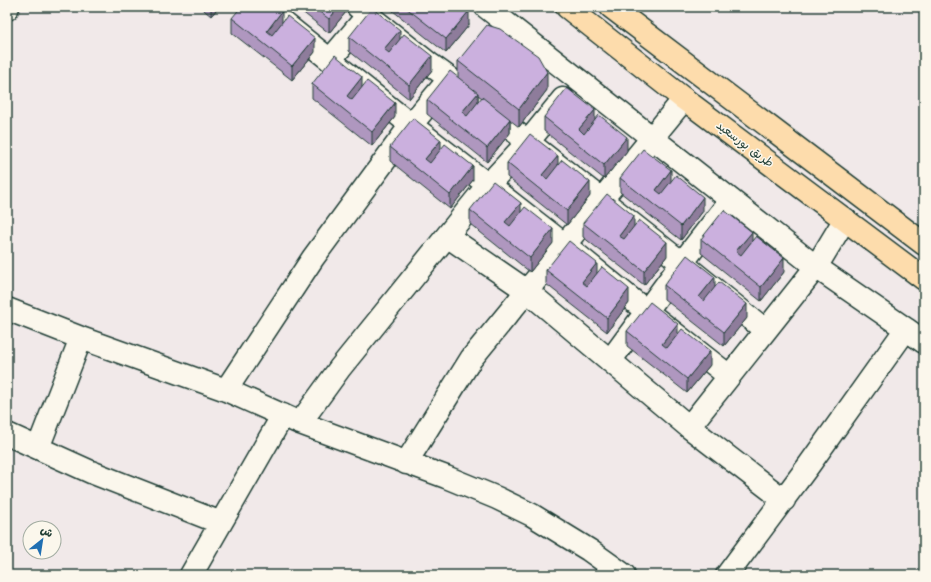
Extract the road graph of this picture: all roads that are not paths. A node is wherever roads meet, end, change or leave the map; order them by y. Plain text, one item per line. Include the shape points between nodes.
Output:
1 (264, 7) edge
2 (568, 7) edge
3 (611, 7) edge
4 (367, 10) edge
5 (496, 16) edge
6 (330, 60) junction
7 (454, 72) junction
8 (579, 80) junction
9 (684, 99) junction
10 (411, 124) junction
11 (652, 138) junction
12 (528, 142) junction
13 (488, 185) junction
14 (601, 200) junction
15 (731, 200) junction
16 (845, 219) junction
17 (447, 236) junction
18 (924, 244) edge
19 (565, 245) junction
20 (682, 263) junction
21 (816, 266) junction
22 (924, 279) edge
23 (527, 292) junction
24 (7, 309) edge
25 (646, 311) junction
26 (906, 329) junction
27 (766, 330) junction
28 (81, 338) junction
29 (924, 342) edge
30 (610, 361) junction
31 (729, 376) junction
32 (226, 390) junction
33 (292, 419) junction
34 (689, 427) junction
35 (8, 436) edge
36 (38, 448) junction
37 (406, 463) junction
38 (784, 500) junction
39 (221, 523) junction
40 (191, 575) edge
41 (624, 575) edge
42 (728, 575) edge

1 - 6 street
2 - 9 highway, طريق بورسعيد
3 - 18 highway
4 - 6 street
4 - 7 street via 431,65
5 - 8 street
6 - 10 street
7 - 10 street
7 - 12 street
8 - 11 street
8 - 12 street
9 - 11 street
9 - 16 highway, طريق بورسعيد
10 - 13 street
10 - 32 street via 313,258
11 - 14 street
11 - 15 street
12 - 13 street
12 - 14 street
13 - 17 street
13 - 19 street
14 - 19 street
14 - 20 street
15 - 20 street
15 - 21 street
16 - 21 street
16 - 22 highway, طريق بورسعيد
17 - 23 street
17 - 33 street via 340,368
19 - 23 street
19 - 25 street
20 - 25 street
20 - 27 street
21 - 26 street
21 - 27 street
23 - 30 street
23 - 37 street via 471,360
24 - 28 street
25 - 30 street
25 - 31 street
26 - 29 street
26 - 38 street
27 - 31 street
28 - 32 street
28 - 36 street
30 - 34 street
31 - 34 street
32 - 33 street
33 - 37 street
33 - 39 street
34 - 38 street
35 - 36 street
36 - 39 street via 91,472
37 - 41 street via 498,498 532,515
38 - 42 street
39 - 40 street

